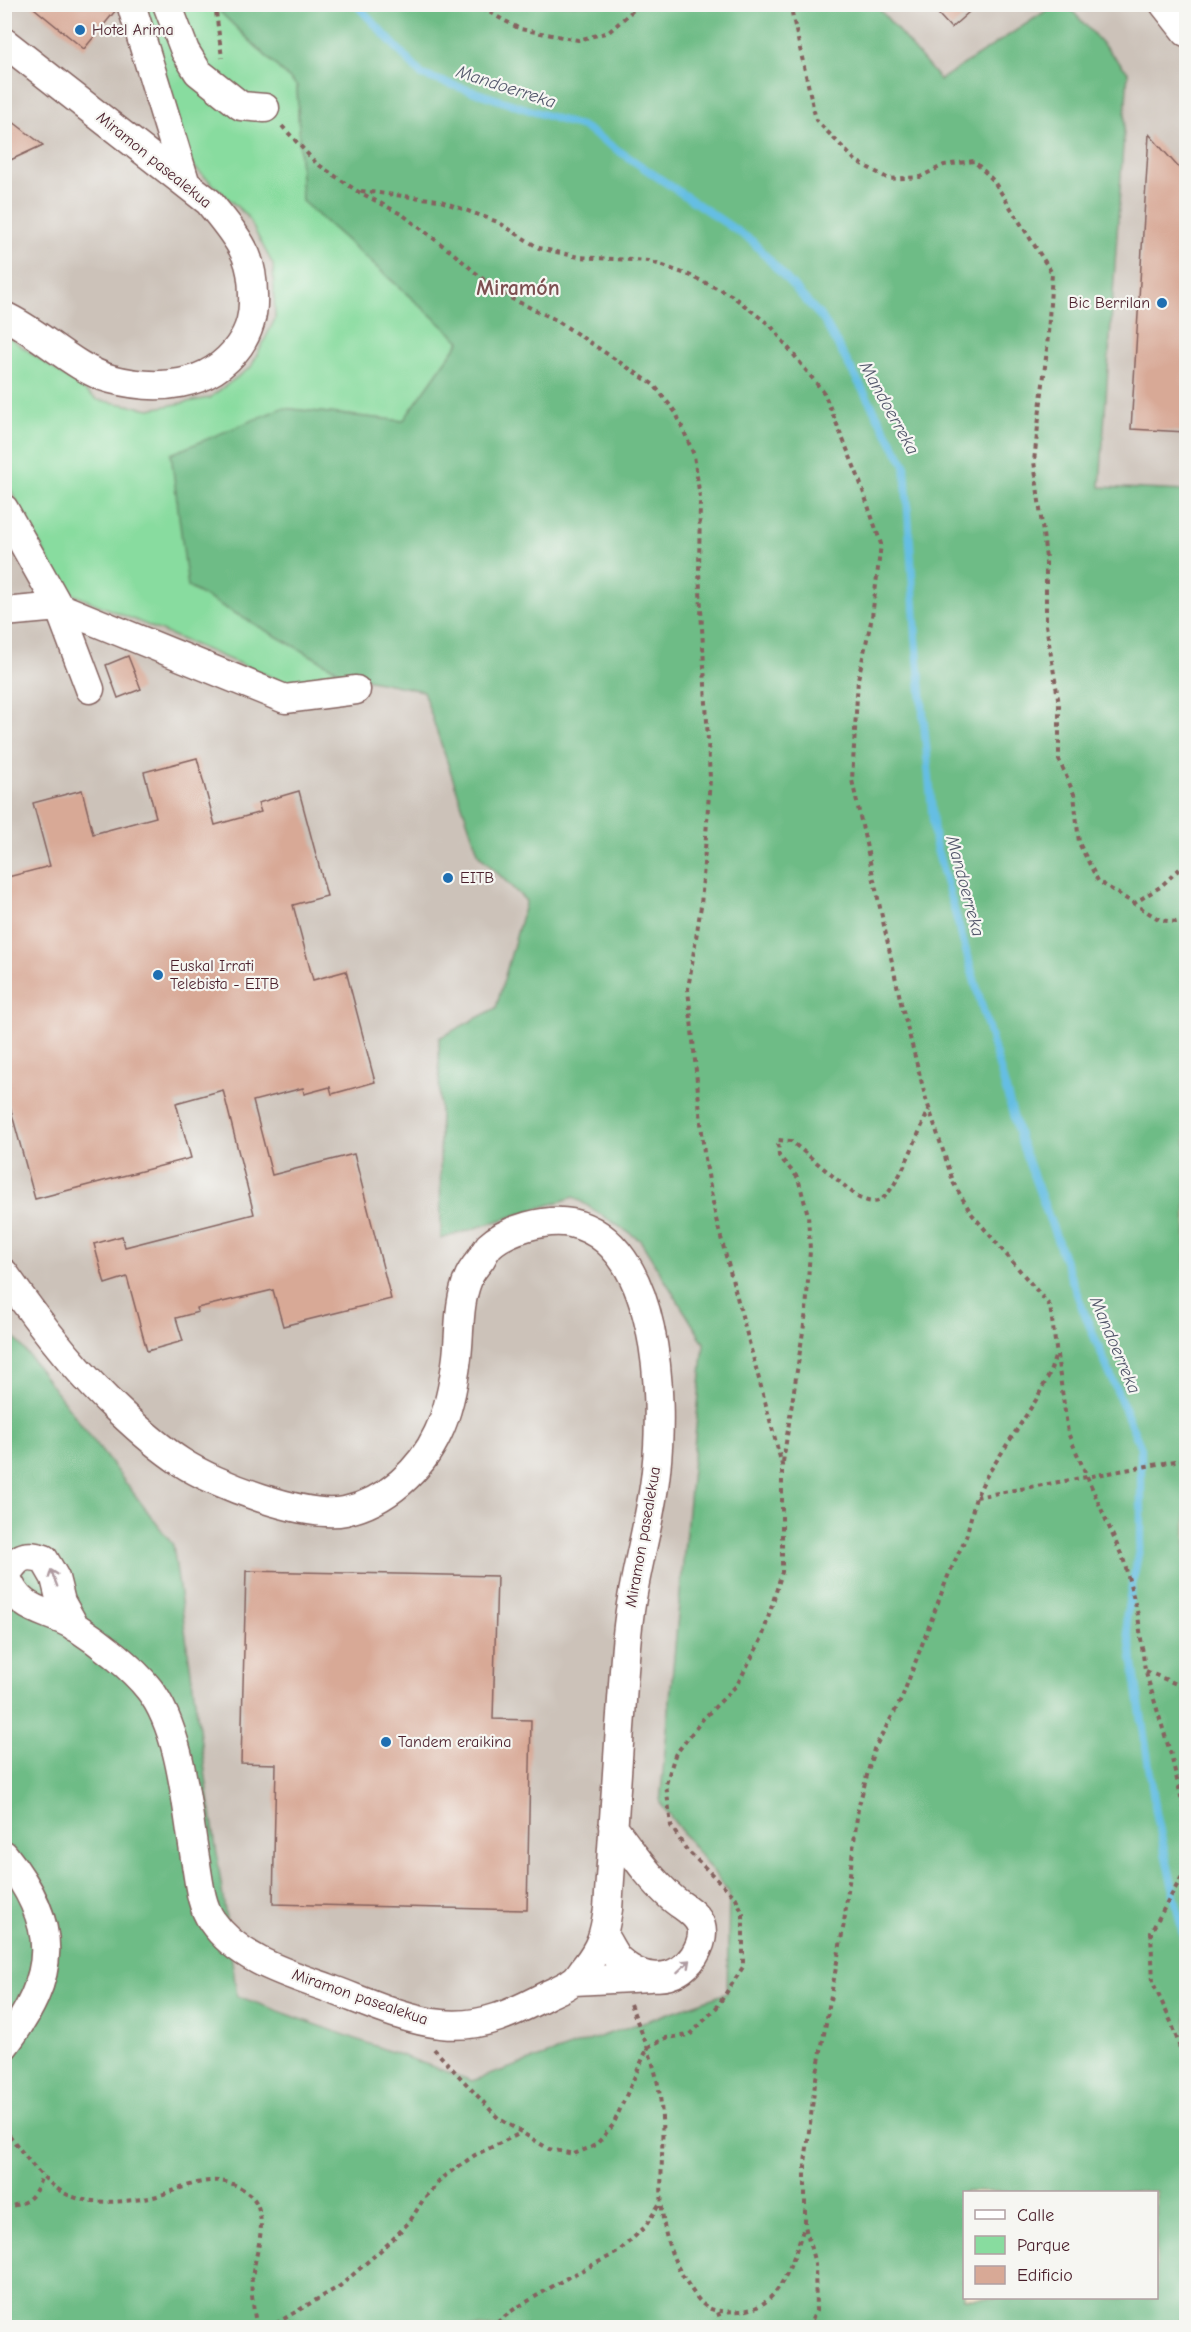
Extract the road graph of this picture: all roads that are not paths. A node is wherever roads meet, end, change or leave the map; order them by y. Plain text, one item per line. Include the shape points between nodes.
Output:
1 (131, 4) edge
2 (167, 4) edge
3 (1164, 4) edge
4 (1186, 32) edge
5 (4, 42) edge
6 (265, 108) road end
7 (184, 181) junction
8 (10, 315) edge
9 (4, 509) edge
10 (59, 607) junction
11 (4, 612) edge
12 (90, 689) dead end
13 (356, 690) dead end
14 (4, 1273) edge
15 (75, 1626) dead end
16 (613, 1827) junction
17 (4, 1855) edge
18 (604, 1937) junction
19 (651, 1977) junction
20 (574, 1981) junction
21 (4, 2046) edge

1 - 7 street
2 - 6 street via 185,51 198,72 242,106
3 - 4 street
5 - 7 street, Miramon pasealekua
7 - 8 street, Miramon pasealekua via 209,202 232,231 246,256 253,283 254,310 248,333 217,370 192,381 166,386 108,378 76,362
9 - 10 street
10 - 11 street
10 - 12 street
10 - 13 street via 285,699
14 - 16 street, Miramon pasealekua via 72,1362 120,1413 182,1463 248,1493 301,1510 343,1511 382,1497 410,1475 438,1434 457,1359 460,1314 468,1278 489,1246 541,1223 565,1222 589,1228 611,1245 629,1269 645,1307 654,1347 658,1412 656,1469 629,1617
15 - 20 street, Miramon pasealekua via 149,1689 165,1715 176,1751 200,1889 210,1918 224,1937 255,1959 306,1980 441,2025 476,2024 500,2018
16 - 18 street, Miramon pasealekua
19 -> 16 street via 673,1975 686,1967 700,1946 702,1927 649,1873
17 - 21 street via 24,1879 40,1912 47,1954 40,1986 22,2023
18 - 19 street via 619,1959
18 - 20 street, Miramon pasealekua
19 - 20 street

